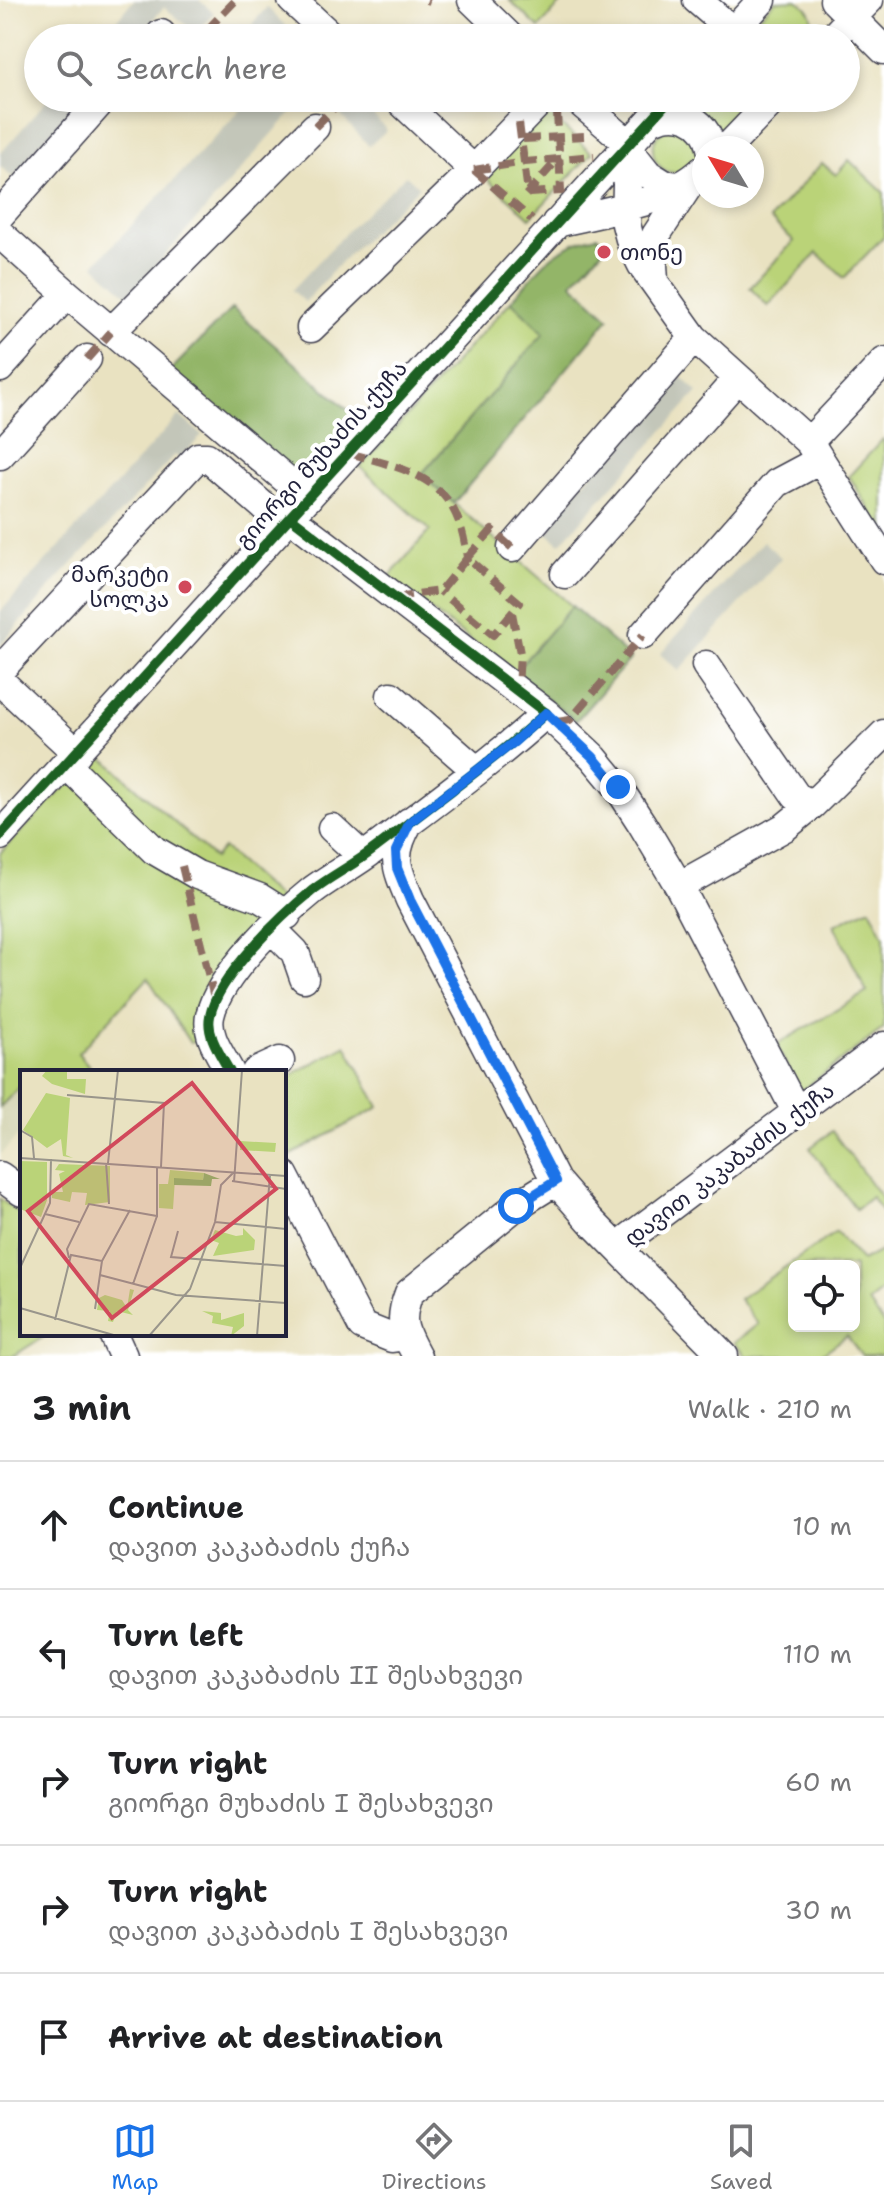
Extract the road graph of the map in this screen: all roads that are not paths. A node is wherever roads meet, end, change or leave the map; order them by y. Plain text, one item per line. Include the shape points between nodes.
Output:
1 (292, 0) edge
2 (472, 0) edge
3 (697, 0) edge
4 (762, 0) edge
5 (318, 24) edge
6 (497, 24) edge
7 (720, 24) edge
8 (739, 24) edge
9 (860, 27) edge
10 (884, 50) edge
11 (92, 112) edge
12 (412, 112) edge
13 (530, 112) edge
14 (591, 112) edge
15 (658, 112) edge
16 (762, 112) edge
17 (650, 121) junction
18 (315, 127) dead end
19 (707, 136) edge
20 (739, 136) edge
21 (628, 143) junction
22 (474, 170) junction
23 (691, 178) edge
24 (624, 205) junction
25 (0, 215) edge
26 (556, 223) junction
27 (0, 234) edge
28 (654, 282) junction
29 (67, 294) junction
30 (311, 328) dead end
31 (111, 332) junction
32 (694, 338) junction
33 (87, 359) dead end
34 (884, 362) edge
35 (0, 368) edge
36 (738, 378) junction
37 (814, 451) junction
38 (0, 455) edge
39 (294, 513) junction
40 (512, 548) dead end
41 (884, 560) edge
42 (565, 574) dead end
43 (643, 635) dead end
44 (706, 665) dead end
45 (0, 670) edge
46 (0, 681) edge
47 (391, 696) dead end
48 (546, 713) junction
49 (884, 734) edge
50 (72, 759) junction
51 (476, 770) junction
52 (812, 805) junction
53 (410, 822) junction
54 (332, 828) dead end
55 (0, 836) edge
56 (363, 857) junction
57 (679, 886) junction
58 (279, 922) junction
59 (304, 978) dead end
60 (884, 1046) edge
61 (229, 1070) edge
62 (797, 1113) junction
63 (0, 1176) edge
64 (286, 1179) edge
65 (556, 1181) junction
66 (20, 1191) edge
67 (617, 1247) junction
68 (114, 1336) edge
69 (412, 1346) edge
70 (123, 1356) edge
71 (724, 1356) edge

1 - 5 street
2 - 6 street
3 - 7 street
4 - 8 street
9 - 10 street
11 - 25 street
12 - 22 street
13 - 22 street
14 - 21 street
15 - 17 street, გიორგი მუხაძის ქუჩა
16 - 20 street
17 - 19 street via 684,116 696,121
17 - 21 street, გიორგი მუხაძის ქუჩა
18 - 31 street
21 - 23 street via 648,174 664,184
21 - 24 street
21 - 26 street, გიორგი მუხაძის ქუჩა
22 - 30 street
23 - 24 street
23 - 28 street via 656,235
24 - 26 street
24 - 28 street via 631,243
26 - 39 street, გიორგი მუხაძის ქუჩა
27 - 29 street, გიორგი მუხაძის ქუჩა
28 - 32 street
29 - 31 street, გიორგი მუხაძის ქუჩა
29 - 35 street
31 - 39 street, გიორგი მუხაძის ქუჩა
32 - 36 street
32 - 40 street
33 - 38 street
34 - 37 street
36 - 37 street
36 - 42 street
37 - 41 street
37 - 43 street via 777,483
39 - 45 street via 207,457 198,457
39 - 48 street
39 - 50 street, გიორგი მუხაძის ქუჩა
44 - 52 street via 796,796
46 - 50 street
47 - 51 street
48 - 51 street
48 - 57 street via 618,787
49 - 52 street
50 - 55 street, გიორგი მუხაძის ქუჩა
50 - 58 street via 154,850 197,875 260,898
51 - 53 street
52 - 57 street via 785,827
53 - 56 street
53 - 65 street, დავით კაკაბაძის ქუჩა via 396,851 410,900
54 - 56 street
56 - 58 street
57 - 62 street
58 - 59 street
58 - 61 street via 239,964 210,1014 212,1038
60 - 62 street, დავით კაკაბაძის ქუჩა
62 - 67 street, დავით კაკაბაძის ქუჩა
63 - 66 street
64 - 69 street via 362,1326
65 - 67 street, დავით კაკაბაძის ქუჩა
65 - 69 street via 516,1206 409,1293 401,1313
67 - 71 street
68 - 70 street

